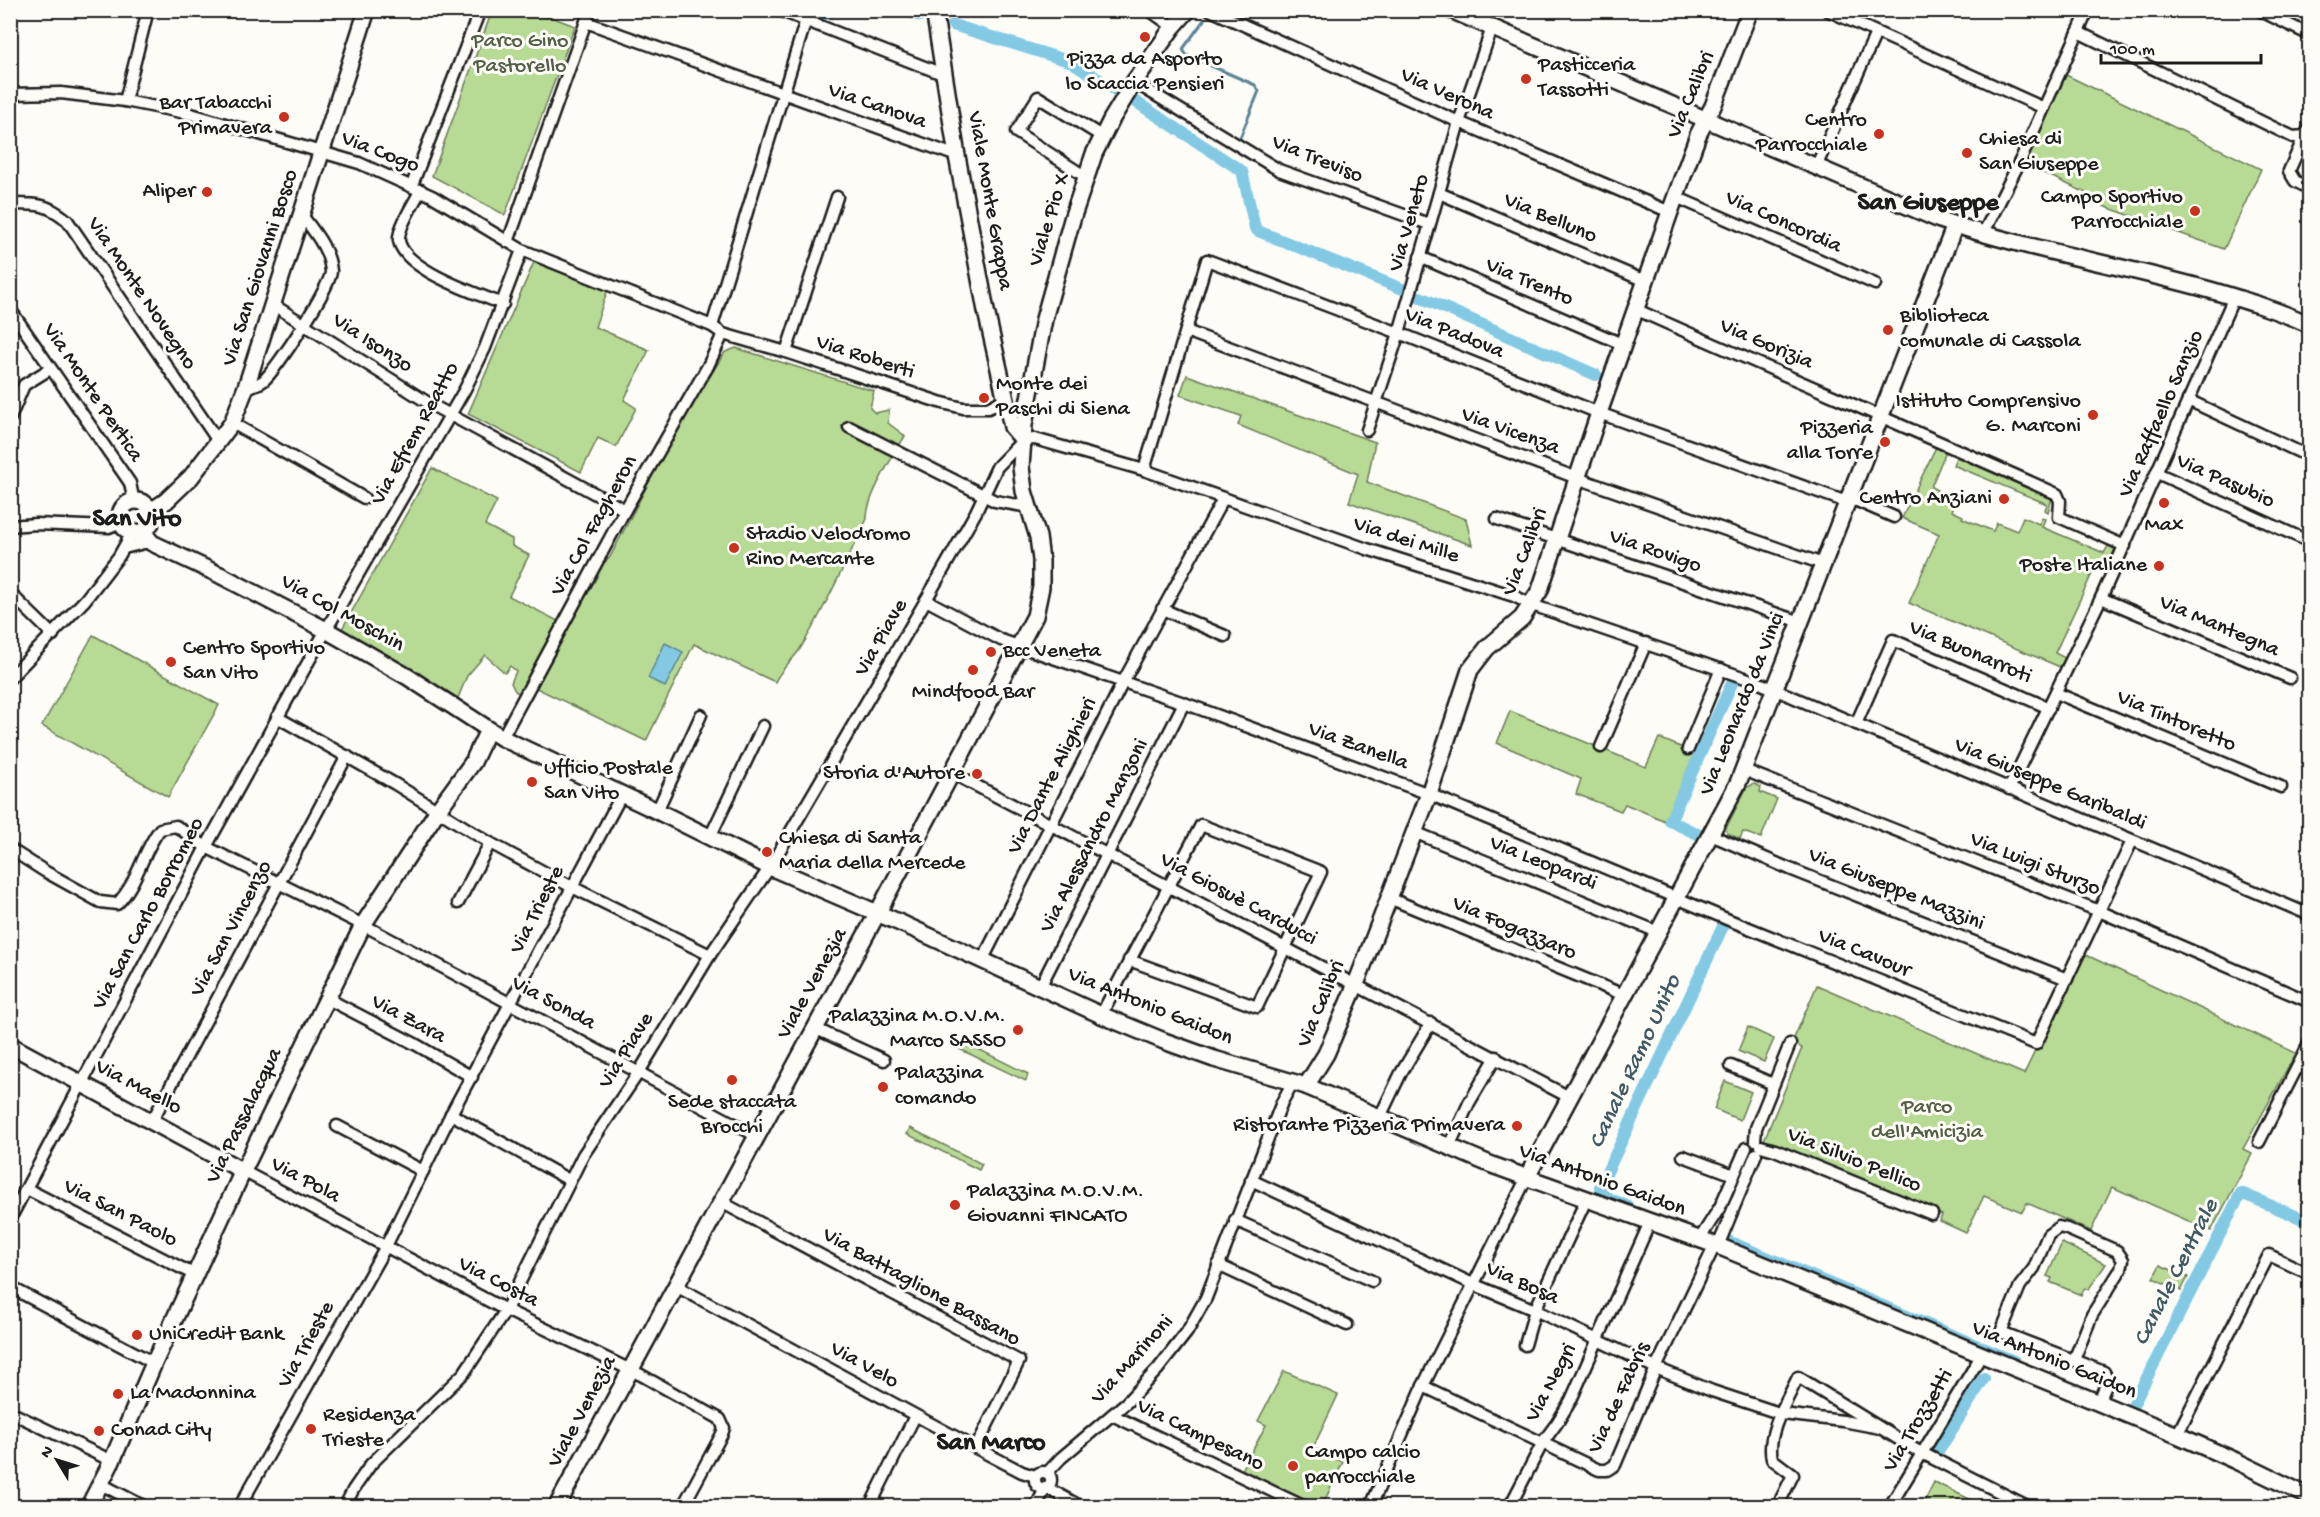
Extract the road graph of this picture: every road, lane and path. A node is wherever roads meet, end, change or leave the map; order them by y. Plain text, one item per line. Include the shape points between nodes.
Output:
1 (148, 10) edge
2 (367, 10) edge
3 (480, 10) edge
4 (590, 10) edge
5 (779, 10) edge
6 (934, 10) edge
7 (1149, 10) edge
8 (1188, 10) edge
9 (1210, 10) edge
10 (1451, 10) edge
11 (1750, 10) edge
12 (1827, 10) edge
13 (2088, 10) edge
14 (2259, 10) edge
15 (807, 16) edge
16 (586, 22) junction
17 (1173, 27) junction
18 (1492, 28) junction
19 (2078, 32) junction
20 (1876, 33) junction
21 (2310, 35) edge
22 (945, 75) junction
23 (1134, 82) junction
24 (10, 94) edge
25 (784, 95) junction
26 (124, 101) junction
27 (2044, 108) junction
28 (1706, 121) junction
29 (1459, 122) junction
30 (2310, 128) edge
31 (1103, 137) junction
32 (2300, 138) junction
33 (321, 152) junction
34 (957, 156) junction
35 (1816, 167) junction
36 (1086, 177) junction
37 (416, 188) junction
38 (2310, 189) edge
39 (1439, 193) junction
40 (837, 197) dead end
41 (1676, 197) junction
42 (10, 206) edge
43 (1670, 212) junction
44 (301, 214) junction
45 (1429, 224) junction
46 (1955, 225) junction
47 (1983, 234) junction
48 (508, 243) junction
49 (522, 250) junction
50 (1420, 257) junction
51 (1645, 281) junction
52 (1875, 284) dead end
53 (2234, 297) junction
54 (272, 304) junction
55 (503, 304) junction
56 (10, 309) edge
57 (1635, 309) junction
58 (304, 324) junction
59 (2310, 325) edge
60 (712, 326) junction
61 (1186, 331) junction
62 (1400, 333) junction
63 (723, 334) junction
64 (1622, 344) junction
65 (786, 352) junction
66 (50, 369) junction
67 (1034, 379) junction
68 (246, 387) junction
69 (1007, 398) junction
70 (2188, 400) junction
71 (1376, 404) junction
72 (1599, 413) junction
73 (1881, 415) junction
74 (450, 416) junction
75 (10, 418) edge
76 (232, 423) junction
77 (849, 427) dead end
78 (1367, 430) dead end
79 (1023, 440) junction
80 (218, 441) junction
81 (2310, 457) edge
82 (997, 467) junction
83 (1021, 467) junction
84 (1144, 470) junction
85 (2157, 473) junction
86 (1577, 478) junction
87 (983, 495) junction
88 (364, 498) dead end
89 (1223, 499) junction
90 (134, 502) junction
91 (1847, 502) junction
92 (1029, 507) junction
93 (625, 510) junction
94 (151, 511) junction
95 (1894, 517) dead end
96 (1497, 519) dead end
97 (11, 527) edge
98 (133, 535) junction
99 (1557, 540) junction
100 (2310, 542) edge
101 (2125, 546) junction
102 (1823, 564) junction
103 (10, 593) edge
104 (2101, 598) junction
105 (926, 600) junction
106 (1532, 605) junction
107 (1162, 609) junction
108 (1801, 622) junction
109 (326, 630) junction
110 (53, 635) junction
111 (1225, 636) dead end
112 (1647, 643) junction
113 (1020, 646) junction
114 (1721, 669) junction
115 (10, 678) edge
116 (2290, 678) dead end
117 (1123, 682) junction
118 (1776, 689) junction
119 (2056, 693) junction
120 (1184, 703) junction
121 (2049, 708) junction
122 (700, 715) dead end
123 (277, 717) junction
124 (1856, 724) junction
125 (763, 726) dead end
126 (488, 730) junction
127 (502, 738) junction
128 (1601, 747) dead end
129 (1688, 749) dead end
130 (346, 756) junction
131 (473, 762) junction
132 (1744, 770) junction
133 (952, 773) junction
134 (2281, 787) dead end
135 (2009, 789) junction
136 (622, 794) junction
137 (1429, 794) junction
138 (438, 810) junction
139 (657, 811) junction
140 (1051, 823) junction
141 (1414, 832) junction
142 (1712, 835) junction
143 (710, 837) junction
144 (2132, 841) junction
145 (490, 843) junction
146 (206, 847) junction
147 (10, 849) edge
148 (1108, 854) junction
149 (770, 867) junction
150 (279, 882) junction
151 (1169, 886) junction
152 (572, 887) junction
153 (1389, 898) junction
154 (1677, 898) junction
155 (458, 903) dead end
156 (2099, 911) junction
157 (877, 914) junction
158 (2310, 915) edge
159 (363, 925) junction
160 (1658, 932) junction
161 (1286, 946) junction
162 (710, 955) junction
163 (982, 960) junction
164 (1129, 960) junction
165 (2067, 979) junction
166 (1356, 984) junction
167 (1040, 987) junction
168 (1624, 995) junction
169 (326, 998) junction
170 (2310, 1002) edge
171 (512, 1004) junction
172 (1101, 1015) junction
173 (1431, 1023) junction
174 (814, 1028) junction
175 (2310, 1042) edge
176 (1790, 1044) dead end
177 (10, 1045) edge
178 (1496, 1057) junction
179 (884, 1060) dead end
180 (1731, 1066) dead end
181 (639, 1072) junction
182 (472, 1077) junction
183 (82, 1084) junction
184 (1300, 1084) junction
185 (1773, 1084) junction
186 (1569, 1097) junction
187 (451, 1114) junction
188 (1379, 1119) junction
189 (152, 1121) junction
190 (337, 1126) dead end
191 (757, 1136) junction
192 (2259, 1142) dead end
193 (1754, 1147) junction
194 (1449, 1148) junction
195 (1683, 1156) dead end
196 (243, 1171) junction
197 (423, 1171) junction
198 (1734, 1175) junction
199 (1527, 1177) junction
200 (569, 1180) junction
201 (1251, 1180) junction
202 (27, 1189) junction
203 (1586, 1200) junction
204 (721, 1202) junction
205 (1932, 1214) dead end
206 (10, 1219) edge
207 (1235, 1220) junction
208 (1650, 1222) junction
209 (349, 1226) joint
210 (1699, 1240) junction
211 (386, 1246) junction
212 (1717, 1246) junction
213 (1218, 1264) junction
214 (2310, 1274) edge
215 (195, 1275) junction
216 (1372, 1281) dead end
217 (1475, 1285) junction
218 (676, 1286) junction
219 (10, 1287) edge
220 (506, 1310) junction
221 (1534, 1310) junction
222 (1347, 1325) dead end
223 (1597, 1340) junction
224 (1525, 1345) dead end
225 (1981, 1356) junction
226 (2074, 1360) junction
227 (154, 1363) junction
228 (1656, 1368) junction
229 (630, 1371) junction
230 (1423, 1386) junction
231 (2100, 1399) junction
232 (10, 1412) edge
233 (1782, 1414) junction
234 (1112, 1415) junction
235 (915, 1416) junction
236 (1880, 1428) junction
237 (2177, 1435) junction
238 (1543, 1442) junction
239 (976, 1448) junction
240 (1923, 1453) junction
241 (112, 1461) junction
242 (1047, 1473) junction
243 (1035, 1476) junction
244 (101, 1484) junction
245 (1046, 1488) junction
246 (2310, 1497) edge
247 (1781, 1499) dead end
248 (89, 1506) edge
249 (143, 1506) edge
250 (240, 1506) edge
251 (345, 1506) edge
252 (557, 1506) edge
253 (683, 1506) edge
254 (870, 1506) edge
255 (1036, 1506) edge
256 (1080, 1506) edge
257 (1303, 1506) edge
258 (1371, 1506) edge
259 (1510, 1506) edge
260 (1890, 1506) edge
261 (2027, 1506) edge

1 - 26 street
2 - 33 street, Via San Giovanni Bosco
3 - 37 street
4 - 16 street
5 - 15 street
6 - 22 street, Viale Monte Grappa
7 - 17 street
8 - 17 street, Viale Pio X
9 - 29 street, Via Verona
10 - 18 street
11 - 28 street, Via Calibri
12 - 20 street
13 - 19 street
14 - 21 street
15 - 22 street
15 - 25 street
16 - 25 street, Via Canova
16 - 48 street
17 - 23 street, Viale Pio X
18 - 28 street
18 - 29 street, Via Veneto
19 - 27 street
19 - 32 street
20 - 27 street
20 - 35 street
22 - 34 street, Viale Monte Grappa
23 - 31 street, Viale Pio X
23 - 45 street, Via Treviso via 1279,170
24 - 26 street, Via Cogo via 61,93
25 - 34 street, Via Canova
25 - 60 street
26 - 33 street, Via Cogo via 191,114
27 - 47 street
28 - 35 street
28 - 41 street, Via Calibri
29 - 39 street, Via Veneto
29 - 43 street, Via Verona
30 - 32 street
31 - 36 street, Viale Pio X
31 - 36 street via 1038,97 1016,132
32 - 38 street via 2289,171 2295,181
33 - 37 street, Via Cogo via 359,163
33 - 44 street, Via San Giovanni Bosco
34 - 69 street, Viale Monte Grappa
35 - 46 street
36 - 67 street, Viale Pio X via 1044,319
37 - 48 street, Via Cogo
37 - 55 street via 399,240 407,255 446,281
39 - 45 street, Via Veneto
39 - 51 street, Via Belluno
40 - 65 street
41 - 43 street, Via Calibri
41 - 52 street, Via Concordia
42 - 80 street, Via Monte Novegno via 41,204 67,220
43 - 51 street, Via Calibri
44 - 54 street, Via San Giovanni Bosco
44 - 58 street via 326,248 332,273
45 - 50 street, Via Veneto
46 - 47 street
46 - 73 street, Via Leonardo da Vinci
47 - 53 street
48 - 49 street, Via Cogo
49 - 55 street, Via Efrem Reatto
49 - 60 street, Via Cogo
50 - 62 street, Via Veneto
50 - 64 street, Via Trento
51 - 57 street, Via Calibri
53 - 59 street
53 - 70 street, Via Raffaello Sanzio
54 - 58 street, Via Isonzo
54 - 68 street, Via San Giovanni Bosco
55 - 74 street, Via Efrem Reatto
56 - 66 street, Via Monte Pertica
57 - 64 street, Via Calibri
57 - 73 street, Via Gorizia
58 - 68 street via 263,381
58 - 74 street, Via Isonzo
60 - 63 street, Via Roberti
61 - 62 street, Via Padova via 1207,260
61 - 71 street, Via Vicenza
61 - 84 street, Via Padova
62 - 71 street, Via Veneto
62 - 72 street, Via Padova
63 - 65 street, Via Roberti
63 - 93 street, Via Col Fagheron
64 - 72 street, Via Calibri
65 - 69 street, Via Roberti via 963,408 988,408
66 - 75 street via 24,385
66 - 90 street, Via Monte Pertica via 130,483
67 - 69 street
67 - 79 street, Viale Pio X
68 - 76 street, Via San Giovanni Bosco
69 - 79 street, Viale Monte Grappa via 1012,427
70 - 81 street
70 - 85 street, Via Raffaello Sanzio
71 - 78 street, Via Veneto
71 - 86 street, Via Vicenza
72 - 86 street, Via Calibri
72 - 91 street, Via Padova
73 - 91 street, Via Leonardo da Vinci
73 - 101 street via 2057,494 2057,516
74 - 93 street, Via Isonzo
74 - 109 street, Via Efrem Reatto
76 - 80 street, Via San Giovanni Bosco
76 - 88 street
77 - 87 street
79 - 82 street, Via Piave
79 - 83 street, Viale Pio X
79 - 84 street, Via dei Mille via 1035,439
80 - 94 street, Via San Giovanni Bosco via 191,477
82 - 83 street via 1006,462
82 - 87 street, Via Piave
83 - 92 street, Viale Venezia
84 - 89 street, Via dei Mille
85 - 100 street, Via Pasubio
85 - 101 street, Via Raffaello Sanzio
86 - 99 street, Via Calibri
86 - 102 street, Via Vicenza
87 - 92 street via 1004,504
87 - 105 street, Via Piave
89 - 106 street, Via dei Mille
89 - 107 street, Via Dante Alighieri
90 - 94 street
90 - 98 street via 122,512
91 - 95 street, Via Padova via 1857,501
91 - 102 street, Via Leonardo da Vinci
92 - 113 street, Viale Venezia via 1040,549 1041,587 1035,616
93 - 127 street, Via Col Fagheron
94 - 98 street via 150,525
96 - 99 street, Via Rovigo
97 - 98 street via 109,527
98 - 109 street, Via Col Moschin
98 - 110 street via 85,600
99 - 106 street, Via Calibri
99 - 108 street, Via Rovigo
101 - 104 street, Via Raffaello Sanzio
102 - 108 street, Via Leonardo da Vinci
103 - 110 street
104 - 116 street, Via Mantegna
104 - 119 street, Via Raffaello Sanzio
105 - 113 street, Via Piave via 1000,640
105 - 149 street, Via Piave
106 - 112 street, Via dei Mille
106 - 137 street, Via Calibri via 1518,623 1482,653 1470,670
107 - 111 street
107 - 117 street, Via Dante Alighieri
108 - 118 street, Via Leonardo da Vinci
109 - 123 street, Via San Carlo Borromeo
109 - 126 street, Via Col Moschin via 408,677
110 - 115 street
112 - 114 street, Via dei Mille
112 - 128 street
113 - 117 street, Via Zanella
113 - 133 street, Viale Venezia
114 - 118 street, Via dei Mille
114 - 129 street
117 - 120 street, Via Zanella
117 - 140 street, Via Dante Alighieri
118 - 124 street, Via Giuseppe Garibaldi
118 - 132 street, Via Leonardo da Vinci
119 - 121 street, Via Raffaello Sanzio
119 - 134 street, Via Tintoretto
120 - 137 street, Via Zanella
120 - 148 street, Via Alessandro Manzoni
121 - 124 street, Via Buonarroti via 1893,640
121 - 135 street, Via Raffaello Sanzio
122 - 139 street
123 - 130 street
123 - 146 street, Via San Carlo Borromeo
124 - 135 street, Via Giuseppe Garibaldi
125 - 143 street
126 - 127 street, Via Col Moschin
126 - 131 street
127 - 131 street
127 - 136 street, Via Col Moschin
130 - 138 street
130 - 150 street, Via San Vincenzo
131 - 138 street, Via Passalacqua
132 - 142 street, Via Leonardo da Vinci
132 - 156 street, Via Luigi Sturzo
133 - 140 street, Via Giosuè Carducci
133 - 157 street, Viale Venezia
135 - 144 street, Via Giuseppe Garibaldi
136 - 139 street, Via Col Moschin
136 - 152 street, Via Trieste
137 - 141 street, Via Calibri
137 - 154 street, Via Zanella
138 - 145 street
138 - 159 street, Via Passalacqua
139 - 143 street, Via Col Moschin
140 - 148 street, Via Giosuè Carducci
140 - 163 street, Via Dante Alighieri
141 - 153 street, Via Calibri
141 - 160 street, Via Leopardi
142 - 154 street, Via Leonardo da Vinci
142 - 165 street, Via Giuseppe Mazzini
143 - 149 street, Via Antonio Gaidon
144 - 156 street
144 - 158 street, Via Giuseppe Garibaldi
145 - 152 street
145 - 155 street
146 - 147 street, Via Sonda via 176,826 160,829 128,892 117,904 100,902
146 - 150 street, Via Sonda
146 - 183 street, Via San Carlo Borromeo
148 - 151 street, Via Giosuè Carducci
148 - 167 street, Via Alessandro Manzoni
149 - 157 street, Via Antonio Gaidon
149 - 162 street, Via Piave
150 - 159 street, Via Sonda
150 - 189 street, Via San Vincenzo
151 - 161 street, Via Giosuè Carducci
151 - 161 street via 1201,825 1321,872
151 - 164 street
152 - 162 street
152 - 171 street, Via Trieste
153 - 166 street, Via Calibri
153 - 168 street, Via Fogazzaro
154 - 160 street, Via Leonardo da Vinci
154 - 165 street, Via Cavour via 2036,1044
156 - 165 street
156 - 170 street, Via Luigi Sturzo
157 - 163 street, Via Antonio Gaidon
157 - 174 street, Viale Venezia
159 - 169 street, Via Passalacqua
159 - 171 street, Via Sonda
160 - 168 street, Via Leonardo da Vinci
161 - 164 street via 1257,1007
161 - 166 street, Via Giosuè Carducci
162 - 181 street, Via Piave
163 - 167 street, Via Antonio Gaidon
164 - 172 street
166 - 173 street, Via Giosuè Carducci
166 - 184 street, Via Calibri via 1326,1054
167 - 172 street, Via Antonio Gaidon
168 - 186 street, Via Leonardo da Vinci
169 - 182 street, Via Zara
169 - 196 street, Via Passalacqua
171 - 181 street, Via Sonda
171 - 182 street, Via Trieste
172 - 184 street, Via Antonio Gaidon via 1214,1059
173 - 178 street, Via Giosuè Carducci
173 - 188 street
174 - 179 street
174 - 191 street, Viale Venezia
175 - 192 street
176 - 185 street, Via Silvio Pellico
177 - 183 street, Via Maello
178 - 186 street, Via Giosuè Carducci
178 - 194 street via 1468,1103
180 - 185 street
181 - 191 street, Via Sonda
181 - 200 street, Via Piave
182 - 187 street, Via Trieste
183 - 189 street, Via Maello
183 - 202 street, Via San Carlo Borromeo
184 - 188 street, Via Antonio Gaidon
184 - 201 street, Via Marinoni via 1282,1102
185 - 193 street, Via Silvio Pellico via 1756,1128
186 - 199 street, Via Leonardo da Vinci
187 - 197 street, Via Trieste
187 - 200 street
188 - 194 street, Via Antonio Gaidon
189 - 196 street, Via Maello
190 - 197 street
191 - 204 street, Viale Venezia
193 - 198 street, Via Silvio Pellico
193 - 205 street, Via Silvio Pellico via 1775,1150
193 - 212 street, Via Silvio Pellico
194 - 199 street, Via Antonio Gaidon
195 - 198 street
196 - 209 street, Via Pola
196 - 215 street, Via Passalacqua
197 - 211 street, Via Trieste
198 - 210 street, Via Silvio Pellico
199 - 203 street, Via Antonio Gaidon
199 - 217 street
200 - 220 street, Via Piave
201 - 207 street, Via Marinoni
201 - 217 street, Via Bosa
202 - 206 street, Via San Carlo Borromeo
202 - 215 street, Via San Paolo
203 - 208 street, Via Antonio Gaidon
203 - 221 street
204 - 218 street, Viale Venezia
204 - 239 street, Via Battaglione Bassano via 1018,1361
207 - 213 street, Via Marinoni
207 - 216 street
208 - 210 street, Via Antonio Gaidon
208 - 223 street, Via Negri
209 - 211 street, Via Costa
210 - 212 street, Via Antonio Gaidon
211 - 220 street, Via Costa
211 - 250 street, Via Trieste
212 - 225 street, Via Antonio Gaidon
212 - 228 street, Via de Fabris
213 - 222 street
213 - 234 street, Via Marinoni via 1206,1298 1187,1332 1153,1375
214 - 237 street via 2269,1255
215 - 227 street, Via Passalacqua
217 - 221 street, Via Bosa
217 - 230 street
218 - 229 street, Viale Venezia
218 - 235 street, Via Velo
219 - 227 street
220 - 229 street, Via Costa
220 - 251 street, Via Piave via 464,1372 371,1464
221 - 223 street, Via Bosa
221 - 224 street
223 - 228 street, Via Bosa
223 - 238 street, Via Negri via 1571,1400
225 - 231 street, Via Antonio Gaidon
225 - 240 street, Via Trozzetti
226 - 226 street via 2001,1332 2048,1235 2059,1227 2117,1251 2123,1260 2119,1273 2096,1306
226 - 231 street via 2106,1374 2108,1380
227 - 241 street, Via Passalacqua
228 - 233 street, Via Bosa
228 - 238 street, Via de Fabris via 1611,1469 1599,1470
229 - 252 street, Viale Venezia
229 - 253 street, Via Costa via 720,1419 724,1428
230 - 238 street, Via Negri
230 - 258 street
231 - 237 street, Via Antonio Gaidon
232 - 241 street
233 - 236 street, Via Bosa
233 - 236 street, Via Bosa via 1798,1377
233 - 247 street, Via Bosa via 1770,1450 1772,1459 1793,1475
234 - 242 street, Via Marinoni
234 - 257 street, Via Campesano
235 - 239 street, Via Velo
235 - 254 street
236 - 240 street, Via Bosa
237 - 246 street, Via Antonio Gaidon
238 - 259 street
239 - 243 street, Via Velo
240 - 260 street, Via Trozzetti
240 - 261 street, Via Bosa
241 - 244 street, Via Passalacqua
242 - 243 street
242 - 245 street via 1051,1482
243 - 245 street, Via Velo via 1035,1484
244 - 248 street, Via Passalacqua
244 - 249 street
245 - 255 street
245 - 256 street, Via Velo

